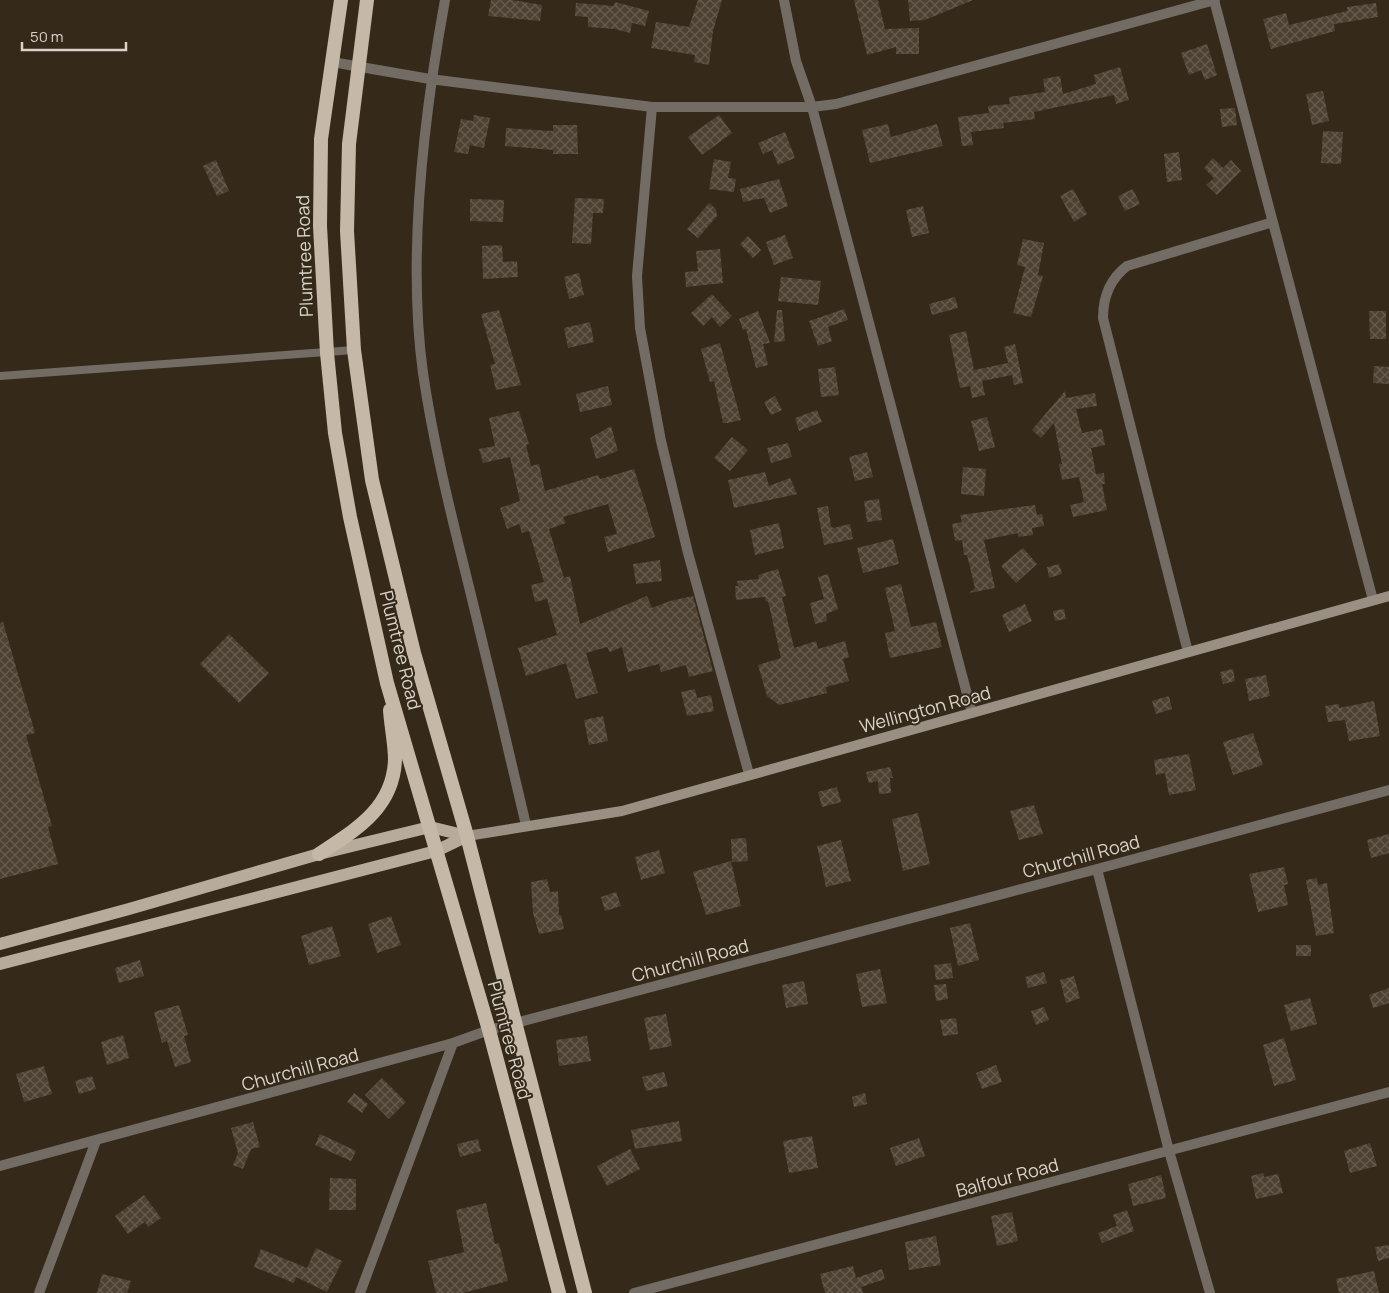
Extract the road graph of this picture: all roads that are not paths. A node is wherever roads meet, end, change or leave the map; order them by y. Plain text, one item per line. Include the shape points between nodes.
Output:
1 (341, 0) edge
2 (367, 0) edge
3 (445, 0) edge
4 (784, 0) edge
5 (1215, 0) edge
6 (332, 62) junction
7 (358, 67) junction
8 (430, 79) junction
9 (652, 107) junction
10 (812, 107) junction
11 (1273, 222) junction
12 (354, 350) junction
13 (327, 353) junction
14 (0, 376) edge
15 (1389, 596) edge
16 (1373, 600) junction
17 (1188, 652) junction
18 (387, 683) junction
19 (972, 713) junction
20 (749, 774) junction
21 (1389, 790) edge
22 (526, 825) junction
23 (430, 827) junction
24 (467, 836) junction
25 (436, 851) junction
26 (319, 854) junction
27 (1097, 869) junction
28 (0, 944) edge
29 (0, 964) edge
30 (516, 1023) junction
31 (489, 1030) junction
32 (453, 1043) junction
33 (1389, 1092) edge
34 (96, 1141) junction
35 (1169, 1151) junction
36 (0, 1166) edge
37 (39, 1293) edge
38 (360, 1293) edge
39 (559, 1293) edge
40 (585, 1293) edge
41 (634, 1293) edge
42 (1210, 1293) edge

1 - 6 highway, Plumtree Road
2 - 7 highway, Plumtree Road
3 - 8 street
4 - 10 street via 796,61
5 - 10 street via 836,104
5 - 11 street
6 - 7 street
6 - 13 highway, Plumtree Road via 321,139 320,226
7 - 8 street
7 - 12 highway, Plumtree Road via 349,144 347,231
8 - 9 street
8 - 22 street via 417,298 423,372 444,486
9 - 10 street
9 - 20 street via 637,276 640,328 660,441
10 - 19 street
11 - 16 street
11 - 17 street via 1127,266 1112,281 1103,305 1103,318
12 - 13 lane
12 - 24 highway, Plumtree Road via 372,480 414,653
13 - 14 lane
13 - 18 highway, Plumtree Road via 346,498
15 - 16 main road, Wellington Road
16 - 17 main road, Wellington Road
17 - 19 main road, Wellington Road
18 - 23 highway, Plumtree Road
18 - 26 highway via 395,760 390,787 362,826
19 - 20 main road, Wellington Road
20 - 22 main road, Wellington Road via 622,811
21 - 27 street, Churchill Road
22 - 24 main road, Wellington Road
23 - 24 main road
23 - 25 highway, Plumtree Road
23 - 26 main road
24 - 25 main road
24 - 30 highway, Plumtree Road
25 - 29 main road
25 - 31 highway, Plumtree Road
26 - 28 main road
27 - 30 street, Churchill Road
27 - 35 street
30 - 31 street, Churchill Road
30 - 40 highway, Plumtree Road
31 - 32 street, Churchill Road
31 - 39 highway, Plumtree Road
32 - 34 street, Churchill Road
32 - 38 street
33 - 35 street, Balfour Road
34 - 36 street, Churchill Road
34 - 37 street
35 - 41 street, Balfour Road
35 - 42 street

